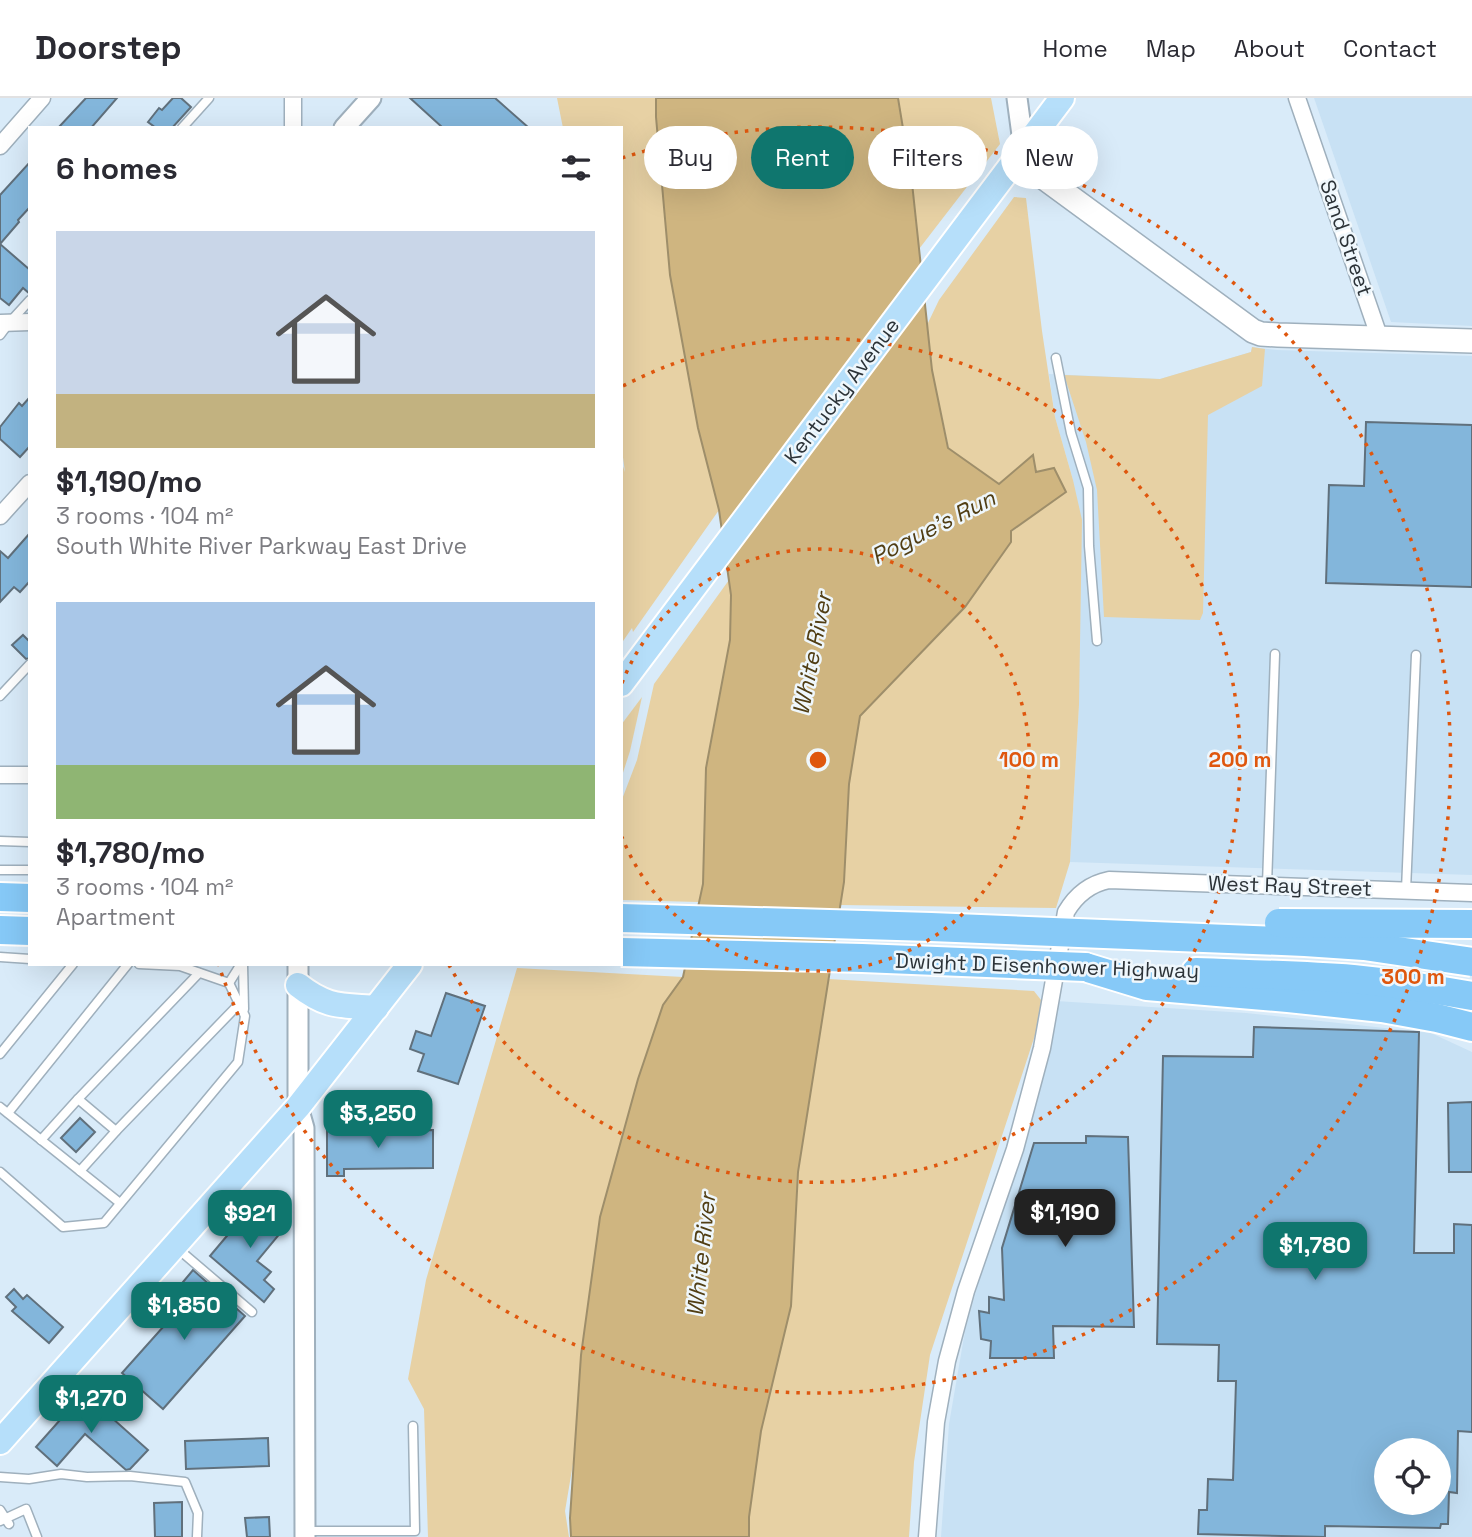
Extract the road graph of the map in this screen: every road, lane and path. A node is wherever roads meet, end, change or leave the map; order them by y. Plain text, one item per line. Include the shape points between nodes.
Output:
1 (42, 98) edge
2 (209, 98) edge
3 (293, 98) edge
4 (371, 98) edge
5 (1017, 98) edge
6 (1062, 98) edge
7 (1297, 98) edge
8 (184, 126) edge
9 (293, 126) edge
10 (346, 126) edge
11 (1021, 126) edge
12 (1042, 126) edge
13 (0, 146) edge
14 (1001, 179) edge
15 (1059, 189) edge
16 (28, 302) edge
17 (28, 322) edge
18 (3, 327) edge
19 (1380, 339) junction
20 (1472, 341) edge
21 (1056, 358) dead end
22 (28, 485) edge
23 (0, 516) edge
24 (1097, 641) dead end
25 (1275, 654) dead end
26 (1416, 655) dead end
27 (28, 665) edge
28 (623, 681) edge
29 (0, 696) edge
30 (0, 775) edge
31 (28, 775) edge
32 (0, 841) edge
33 (28, 842) edge
34 (0, 870) edge
35 (28, 870) edge
36 (1266, 885) junction
37 (1406, 890) junction
38 (1472, 893) edge
39 (0, 897) edge
40 (28, 898) edge
41 (623, 918) edge
42 (1472, 924) edge
43 (931, 927) junction
44 (0, 930) edge
45 (28, 931) edge
46 (623, 952) edge
47 (0, 957) edge
48 (28, 959) edge
49 (1472, 962) edge
50 (71, 966) edge
51 (126, 966) edge
52 (180, 966) edge
53 (241, 966) edge
54 (242, 966) edge
55 (408, 966) edge
56 (1085, 967) junction
57 (199, 973) junction
58 (298, 974) edge
59 (229, 983) junction
60 (1472, 996) edge
61 (239, 1003) junction
62 (376, 1008) junction
63 (245, 1016) junction
64 (1472, 1027) edge
65 (0, 1054) edge
66 (78, 1099) junction
67 (0, 1107) edge
68 (298, 1107) junction
69 (8, 1113) junction
70 (116, 1131) junction
71 (41, 1140) junction
72 (79, 1171) junction
73 (0, 1172) edge
74 (120, 1203) junction
75 (175, 1246) junction
76 (252, 1312) dead end
77 (413, 1426) dead end
78 (0, 1443) edge
79 (0, 1477) edge
80 (0, 1510) edge
81 (5, 1521) edge
82 (305, 1534) edge
83 (37, 1537) edge
84 (197, 1537) edge
85 (927, 1537) edge

1 - 13 street
2 - 8 lane
3 - 9 street
4 - 10 street
5 - 11 street
6 - 12 main road, Kentucky Avenue
7 - 19 street, Sand Street
14 - 28 main road, Kentucky Avenue
15 - 19 main road via 1253,331
16 - 18 lane
17 - 18 street
19 - 20 main road
21 - 24 lane via 1088,488
22 - 23 street
25 - 36 lane
26 - 37 lane
27 - 29 lane
30 - 31 street
32 - 33 lane
34 - 35 lane
36 - 37 street, West Ray Street
36 - 85 street, West Ray Street via 1109,880 1084,890 1066,912 1042,1048 947,1361 936,1422
37 - 38 street, West Ray Street
39 - 40 highway
41 - 43 highway, Dwight D Eisenhower Highway, bridge
42 - 43 highway, bridge via 1163,921
43 - 49 highway, Dwight D Eisenhower Highway, bridge via 1345,944
44 - 45 highway
46 - 56 highway, Dwight D Eisenhower Highway, bridge
47 - 48 lane
50 - 65 lane
51 - 69 lane
52 - 57 lane
53 - 59 lane
54 - 63 lane
55 - 62 main road
56 - 60 highway, Dwight D Eisenhower Highway via 1323,977
56 - 64 highway via 1147,986 1382,1008
57 - 59 lane
57 - 66 lane
58 - 62 main road via 313,996 326,1002
58 - 68 street
59 - 61 lane
61 - 63 lane
61 - 70 lane
62 - 68 main road
63 - 74 lane via 238,1062
66 - 70 lane
66 - 71 lane
67 - 69 lane
68 - 75 main road
68 - 82 street via 304,1128
69 - 71 lane
70 - 72 lane
71 - 72 lane
72 - 74 lane
73 - 74 lane via 63,1227 104,1223
75 - 76 lane
75 - 78 main road
77 - 82 lane via 415,1531
79 - 84 lane via 61,1474 185,1482 198,1513
80 - 81 lane
81 - 83 lane via 26,1509

